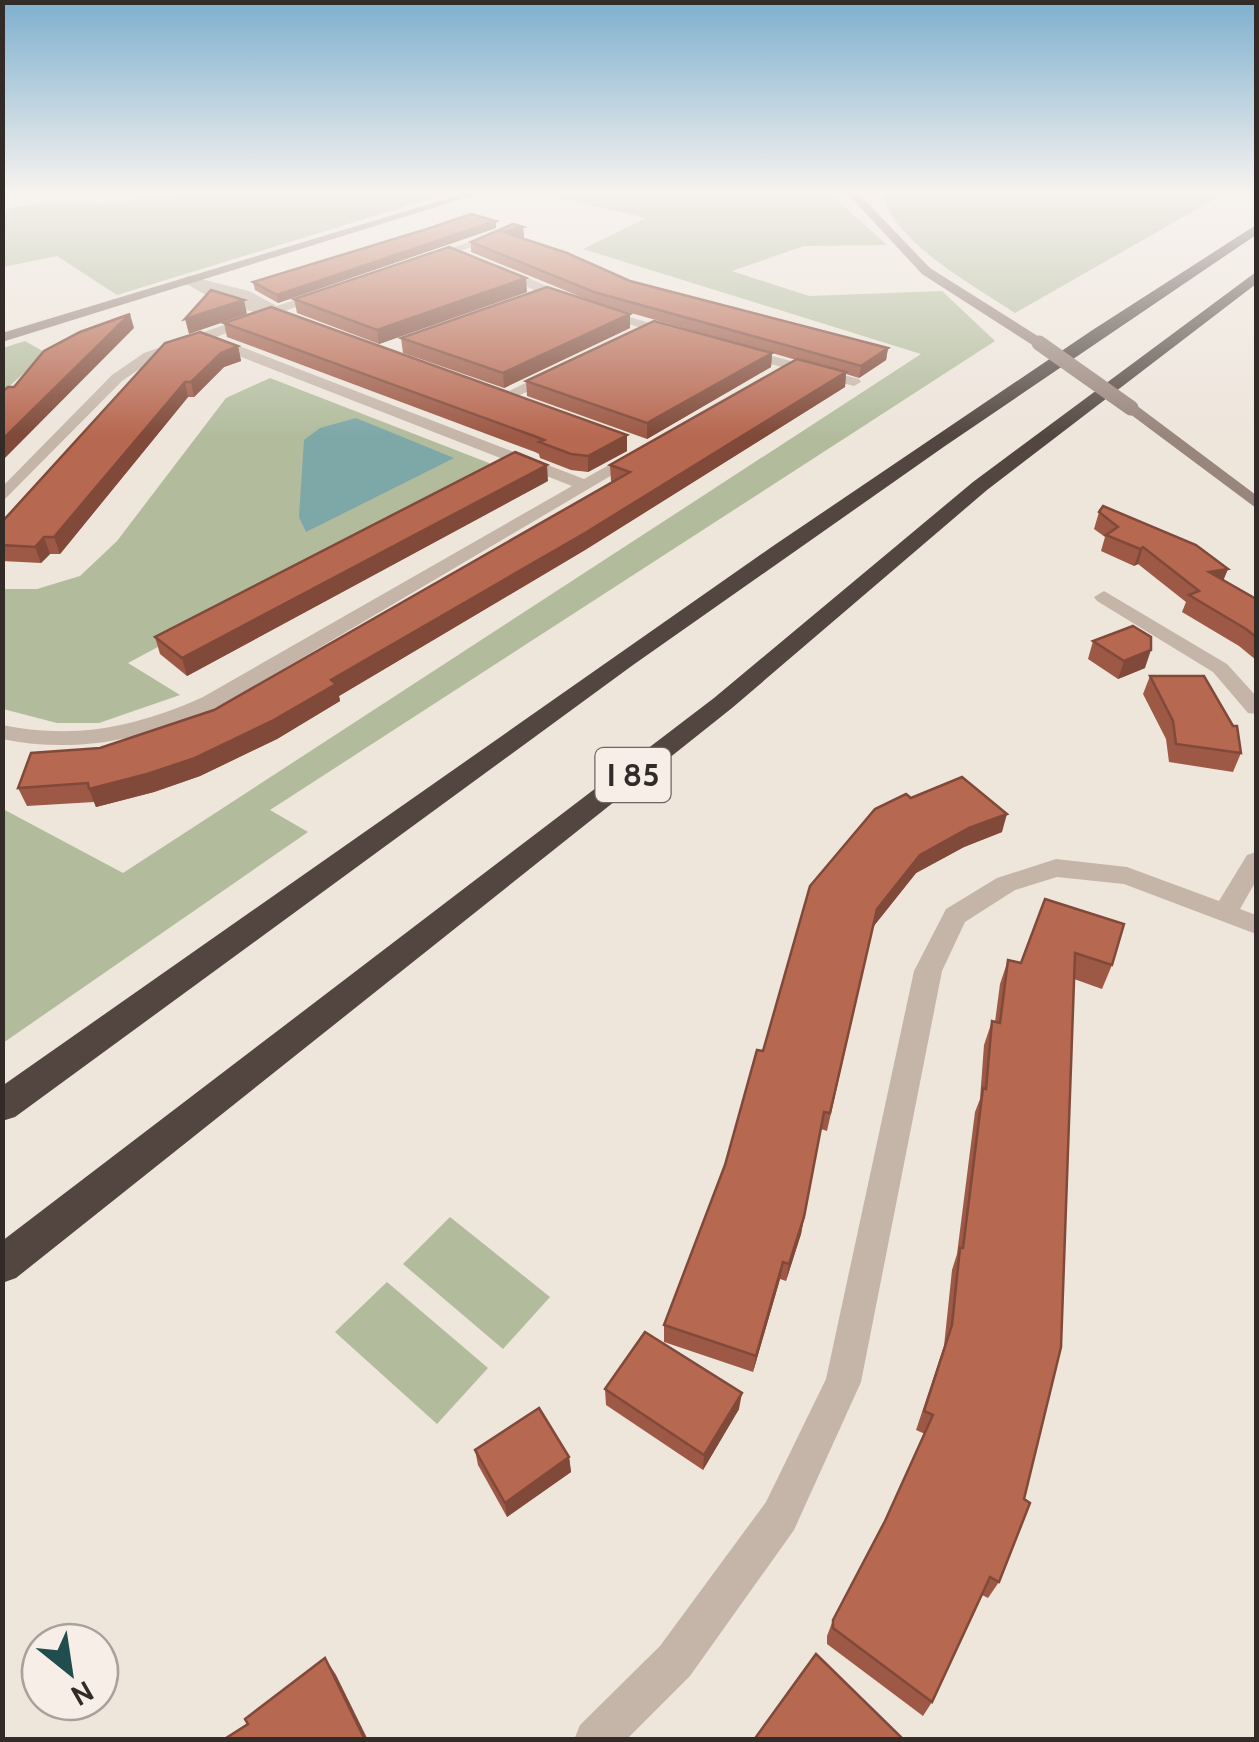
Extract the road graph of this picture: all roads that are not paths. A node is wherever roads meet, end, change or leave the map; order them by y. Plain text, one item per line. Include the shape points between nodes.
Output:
1 (223, 273) edge
2 (507, 273) edge
3 (930, 273) edge
4 (1188, 273) edge
5 (1256, 277) edge
6 (196, 282) junction
7 (344, 287) edge
8 (549, 292) junction
9 (532, 298) edge
10 (275, 311) junction
11 (304, 326) edge
12 (651, 327) junction
13 (633, 335) edge
14 (201, 336) junction
15 (684, 336) edge
16 (2, 338) edge
17 (720, 346) edge
18 (792, 366) junction
19 (564, 368) edge
20 (775, 376) edge
21 (854, 382) dead end
22 (484, 391) edge
23 (503, 398) junction
24 (520, 404) edge
25 (630, 443) edge
26 (586, 486) junction
27 (2, 497) edge
28 (1256, 503) edge
29 (1104, 597) dead end
30 (1256, 708) edge
31 (2, 732) edge
32 (1256, 860) edge
33 (1226, 911) junction
34 (1256, 925) edge
35 (2, 1106) edge
36 (2, 1264) edge
37 (596, 1740) edge

1 - 6 street
2 - 8 street
3 - 28 street, bridge via 1039,343
4 - 35 highway via 590,682
5 - 36 highway, I 85 via 980,486 723,703
6 - 10 street via 255,310
6 - 16 street
7 - 10 street
8 - 9 street
8 - 12 street
10 - 11 street
10 - 14 street
12 - 13 street
12 - 15 street
14 - 26 street
14 - 27 street via 149,356 118,378
17 - 18 street
18 - 20 street
18 - 21 street
19 - 23 street
22 - 23 street
23 - 24 street
25 - 26 street via 652,447
26 - 31 street via 158,726 91,742 35,741
29 - 30 street via 1220,668
32 - 33 street
33 - 34 street
33 - 37 street via 1127,876 1056,868 1006,884 956,916 928,971 843,1382 780,1516 675,1661

